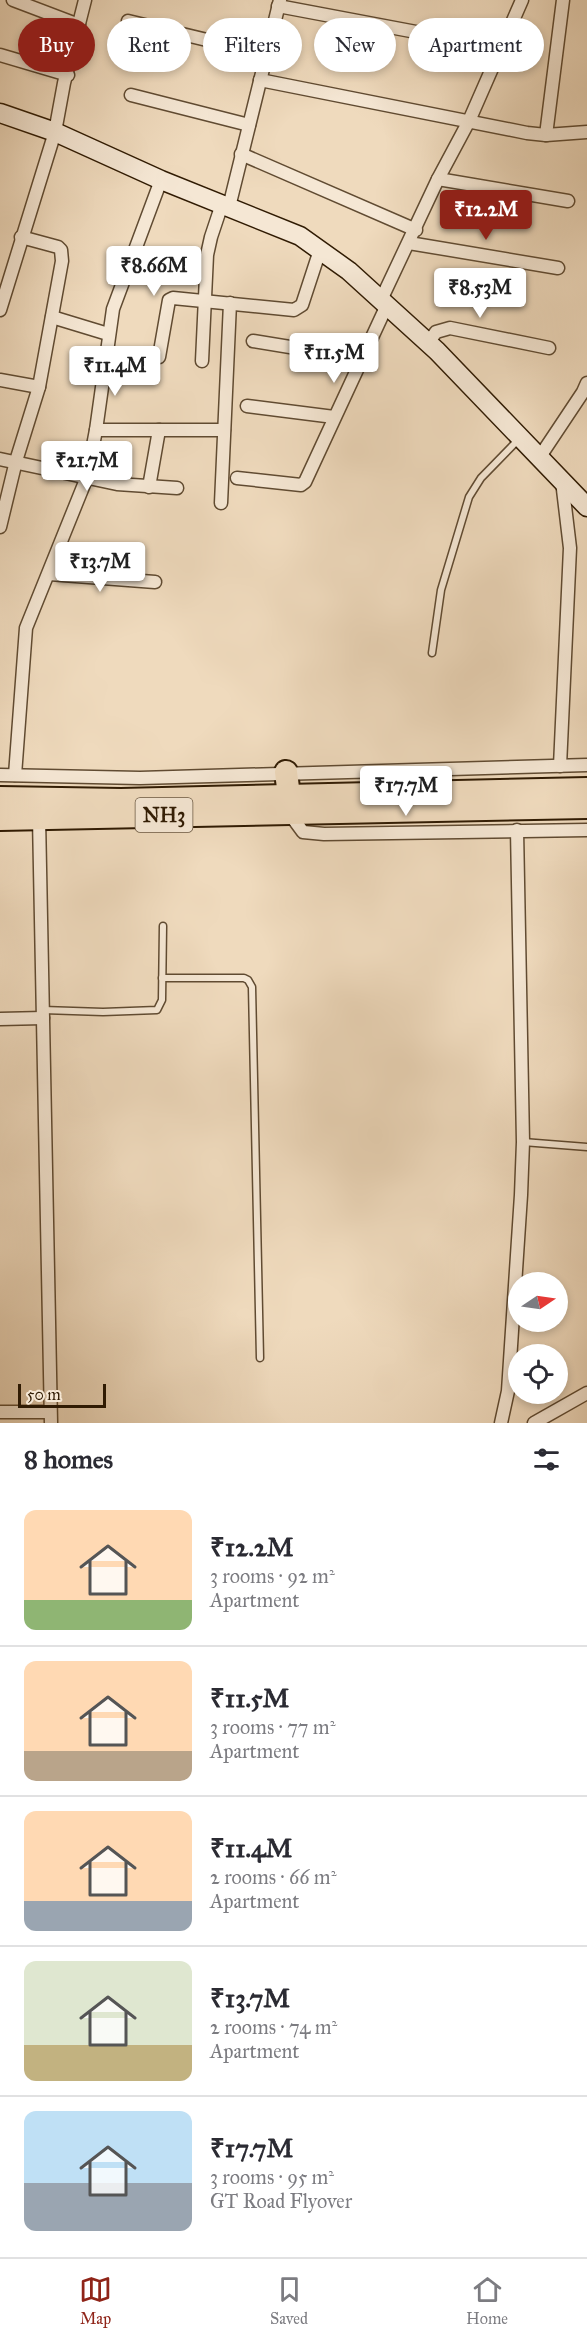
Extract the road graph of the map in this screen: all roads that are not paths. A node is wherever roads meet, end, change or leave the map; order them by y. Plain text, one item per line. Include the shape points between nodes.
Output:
1 (13, 0) edge
2 (85, 0) edge
3 (522, 0) edge
4 (562, 0) edge
5 (279, 3) edge
6 (59, 18) edge
7 (81, 18) edge
8 (275, 18) edge
9 (514, 18) edge
10 (408, 29) edge
11 (0, 55) edge
12 (69, 72) edge
13 (262, 72) edge
14 (490, 72) edge
15 (68, 75) junction
16 (260, 80) junction
17 (131, 95) dead end
18 (0, 114) edge
19 (469, 121) junction
20 (249, 125) junction
21 (55, 132) junction
22 (587, 132) edge
23 (546, 135) junction
24 (242, 154) junction
25 (438, 179) junction
26 (161, 180) junction
27 (568, 201) dead end
28 (226, 206) junction
29 (416, 230) junction
30 (21, 237) junction
31 (409, 243) junction
32 (320, 250) junction
33 (558, 268) dead end
34 (204, 300) junction
35 (230, 303) junction
36 (384, 303) junction
37 (0, 310) edge
38 (52, 317) junction
39 (108, 334) junction
40 (253, 341) dead end
41 (428, 343) junction
42 (549, 348) dead end
43 (159, 357) dead end
44 (363, 359) junction
45 (202, 361) dead end
46 (0, 380) edge
47 (587, 383) edge
48 (39, 387) junction
49 (247, 406) dead end
50 (334, 417) junction
51 (96, 430) junction
52 (159, 430) junction
53 (224, 430) junction
54 (520, 438) junction
55 (539, 458) junction
56 (0, 459) edge
57 (16, 461) junction
58 (87, 477) junction
59 (237, 478) dead end
60 (562, 481) junction
61 (149, 487) junction
62 (177, 488) dead end
63 (220, 503) dead end
64 (587, 507) edge
65 (0, 527) edge
66 (48, 574) junction
67 (154, 582) dead end
68 (432, 653) dead end
69 (587, 765) edge
70 (560, 766) junction
71 (286, 772) junction
72 (0, 775) edge
73 (15, 775) junction
74 (587, 789) edge
75 (0, 798) edge
76 (289, 804) junction
77 (587, 807) edge
78 (39, 818) junction
79 (0, 819) edge
80 (517, 830) junction
81 (587, 830) edge
82 (163, 926) dead end
83 (162, 978) junction
84 (43, 1014) junction
85 (0, 1019) edge
86 (523, 1142) junction
87 (587, 1147) edge
88 (260, 1358) dead end
89 (587, 1393) edge
90 (0, 1412) edge
91 (50, 1418) edge
92 (501, 1423) edge
93 (534, 1423) edge

1 - 6 street
2 - 7 street
3 - 9 street
4 - 23 street
5 - 8 street
5 - 10 street
11 - 15 street
12 - 15 street
13 - 16 street
14 - 19 street
15 - 21 street
16 - 19 street
16 - 20 street
17 - 20 street
18 - 21 street
19 - 23 street
19 - 25 street
20 - 24 street
21 - 26 street
21 - 30 street
22 - 23 street
24 - 28 street
24 - 29 street
25 - 27 street
25 - 29 street
26 - 28 street
26 - 39 street via 118,293
28 - 32 street via 300,236
28 - 34 street via 209,246
29 - 31 street
30 - 37 street
30 - 38 street via 61,250
31 - 33 street
31 - 36 street
32 - 35 street via 298,309
32 - 36 street
34 - 35 street
34 - 43 street via 169,300
34 - 45 street
35 - 53 street
36 - 41 street
36 - 44 street
38 - 39 street
38 - 48 street
39 - 51 street
40 - 44 street
41 - 42 street via 436,332 450,328
41 - 54 street
44 - 50 street
46 - 48 street
47 - 55 street
48 - 57 street
49 - 50 street
50 - 59 street via 303,485
51 - 52 street
51 - 58 street
52 - 53 street
52 - 61 street
53 - 63 street
54 - 55 street
54 - 68 lane via 481,478 469,497 441,590
55 - 60 street
56 - 57 street
57 - 58 street
57 - 65 street
58 - 61 street
58 - 66 street
60 - 64 street
60 - 70 street via 570,548
61 - 62 street
66 - 67 street
66 - 73 street via 26,628
69 - 70 street
70 - 71 street
71 - 73 street via 140,778
71 - 76 highway
72 - 73 street
74 - 76 highway, NH3
75 - 76 highway, NH3
76 - 77 highway, NH3
76 - 78 highway, NH3
76 - 80 street via 303,832
78 - 79 highway, NH3
78 - 84 street
80 - 81 street
80 - 86 street
82 - 83 lane
83 - 84 lane via 162,1000 157,1010
83 - 88 lane via 243,978 252,987
84 - 85 street
84 - 91 street
86 - 87 lane
86 - 92 street via 508,1392
89 - 93 street
90 - 91 street

